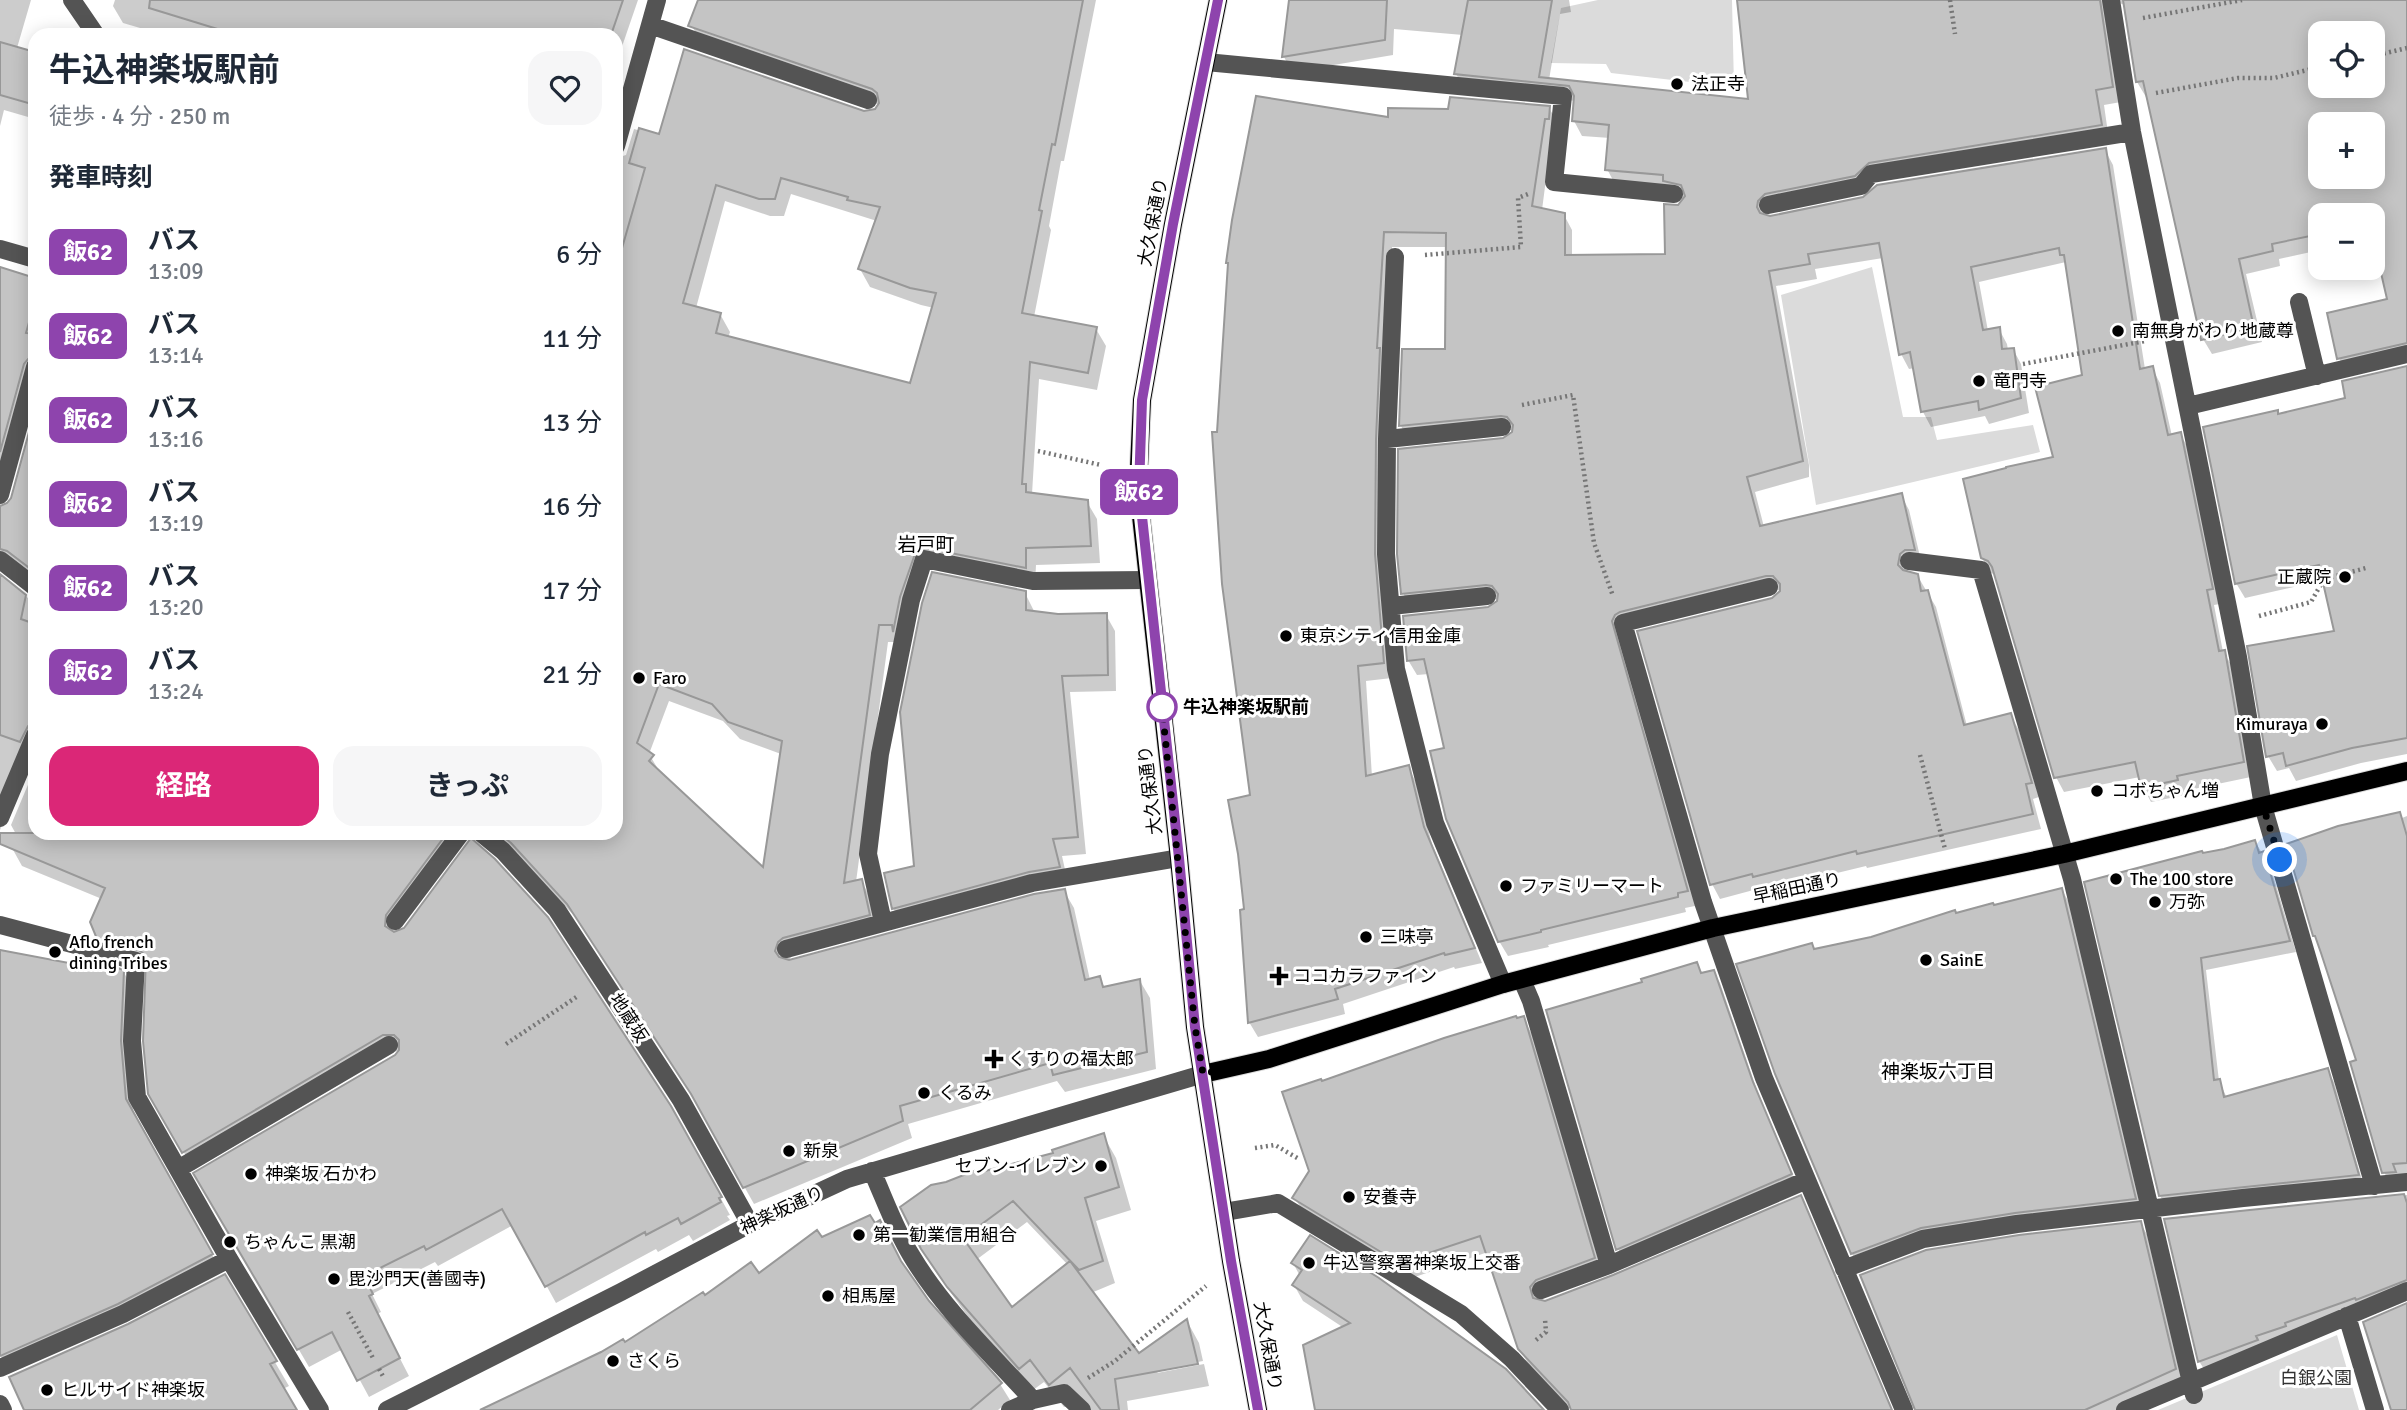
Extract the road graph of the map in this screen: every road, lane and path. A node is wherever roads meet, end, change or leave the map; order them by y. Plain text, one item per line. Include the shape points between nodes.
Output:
1 (72, 0) edge
2 (657, 0) edge
3 (1218, 0) edge
4 (1950, 0) edge
5 (2111, 0) edge
6 (2242, 0) edge
7 (650, 25) junction
8 (2115, 25) junction
9 (91, 28) edge
10 (1955, 34) dead end
11 (2407, 48) edge
12 (2385, 53) edge
13 (1206, 62) junction
14 (2308, 70) edge
15 (2127, 98) junction
16 (868, 100) dead end
17 (623, 121) edge
18 (2132, 132) junction
19 (1554, 182) junction
20 (1674, 194) dead end
21 (1768, 205) dead end
22 (0, 249) edge
23 (28, 257) edge
24 (1395, 257) joint
25 (2299, 302) dead end
26 (2173, 336) junction
27 (2407, 354) edge
28 (2023, 364) dead end
29 (2317, 376) junction
30 (28, 393) edge
31 (2188, 406) junction
32 (1502, 427) joint
33 (1387, 439) junction
34 (1038, 452) dead end
35 (1101, 465) dead end
36 (0, 495) edge
37 (0, 560) edge
38 (1909, 561) dead end
39 (2366, 568) dead end
40 (1147, 580) junction
41 (28, 582) edge
42 (1769, 587) dead end
43 (1487, 596) dead end
44 (1391, 606) junction
45 (1623, 623) junction
46 (2231, 624) junction
47 (28, 752) edge
48 (1920, 755) dead end
49 (2407, 771) edge
50 (2263, 806) junction
51 (0, 818) edge
52 (456, 840) edge
53 (490, 840) edge
54 (2064, 854) junction
55 (1179, 858) junction
56 (1955, 876) junction
57 (396, 921) dead end
58 (883, 922) junction
59 (0, 925) edge
60 (1713, 928) junction
61 (786, 949) dead end
62 (603, 979) junction
63 (1522, 980) junction
64 (1503, 985) junction
65 (506, 1044) dead end
66 (389, 1045) dead end
67 (1203, 1074) junction
68 (1255, 1148) dead end
69 (1299, 1159) dead end
70 (178, 1169) junction
71 (872, 1171) junction
72 (1807, 1180) junction
73 (2407, 1182) edge
74 (2374, 1186) junction
75 (2150, 1209) junction
76 (1224, 1212) junction
77 (751, 1224) junction
78 (229, 1259) junction
79 (1231, 1261) junction
80 (1609, 1265) junction
81 (1844, 1269) junction
82 (1541, 1290) joint
83 (2407, 1291) edge
84 (348, 1312) dead end
85 (2347, 1316) junction
86 (373, 1358) dead end
87 (1512, 1359) junction
88 (0, 1368) edge
89 (2192, 1388) junction
90 (1064, 1394) junction
91 (1033, 1400) junction
92 (0, 1404) edge
93 (2, 1410) edge
94 (320, 1410) edge
95 (387, 1410) edge
96 (1010, 1410) edge
97 (1082, 1410) edge
98 (1258, 1410) edge
99 (1560, 1410) edge
100 (1904, 1410) edge
101 (2125, 1410) edge
102 (2375, 1410) edge

1 - 9 street
2 - 7 street
3 - 13 main road, 大久保通り
4 - 10 path
5 - 8 street
6 - 8 path
7 - 16 street
7 - 17 street
8 - 15 street
11 - 12 path
13 - 19 street via 1563,96
13 - 40 main road, 大久保通り via 1142,400 1139,489
14 - 15 path
15 - 18 street
18 - 21 street via 1871,174 1861,186
18 - 26 street
19 - 20 street
19 - 24 path via 1518,198 1521,247
22 - 23 street
24 - 33 street
25 - 29 street
26 - 28 path
26 - 31 street
27 - 29 street
29 - 31 street
30 - 36 street
31 - 46 street
32 - 33 street
32 - 45 path via 1522,405 1573,395 1594,543
33 - 44 street via 1386,554
34 - 35 path
37 - 41 street
38 - 54 street via 1980,570
39 - 46 path via 2324,579 2311,602
40 - 55 main road, 大久保通り
40 - 58 street via 1033,581 924,559 911,600 880,754 868,854
42 - 45 street
43 - 44 street
44 - 64 street via 1396,669 1435,823
45 - 60 street
46 - 50 street
47 - 51 street
48 - 56 path
49 - 50 main road, 早稲田通り
50 - 54 main road, 早稲田通り
50 - 74 street
52 - 57 street
53 - 62 street, 地蔵坂 via 557,910
54 - 56 main road, 早稲田通り
54 - 75 street
55 - 58 street via 1032,883
55 - 67 main road, 大久保通り
56 - 60 main road, 早稲田通り
58 - 61 street
59 - 70 street via 136,961 132,1041 137,1097
60 - 63 main road, 早稲田通り
60 - 72 street via 1764,1078
62 - 65 path
62 - 77 street, 地蔵坂 via 681,1100
63 - 64 main road, 早稲田通り
63 - 80 street
64 - 67 main road, 早稲田通り via 1269,1059
66 - 70 street
67 - 71 street, 神楽坂通り
67 - 76 main road, 大久保通り
68 - 69 path via 1275,1145
70 - 78 street
71 - 77 street, 神楽坂通り
71 - 91 street via 894,1225 940,1298
72 - 80 street
72 - 81 street
73 - 74 street
74 - 75 street
75 - 81 street via 1923,1239
75 - 89 street
76 - 79 main road, 大久保通り
76 - 87 street via 1278,1203 1461,1314
77 - 95 street, 神楽坂通り
78 - 88 street via 123,1314
78 - 94 street
79 - 90 path via 1136,1344
79 - 98 main road, 大久保通り
80 - 82 street
81 - 100 street
82 - 87 path via 1546,1332
83 - 85 street
84 - 86 path
85 - 89 street
85 - 102 street
87 - 99 street
89 - 101 street
90 - 91 street
90 - 97 street
91 - 96 street
92 - 93 street

